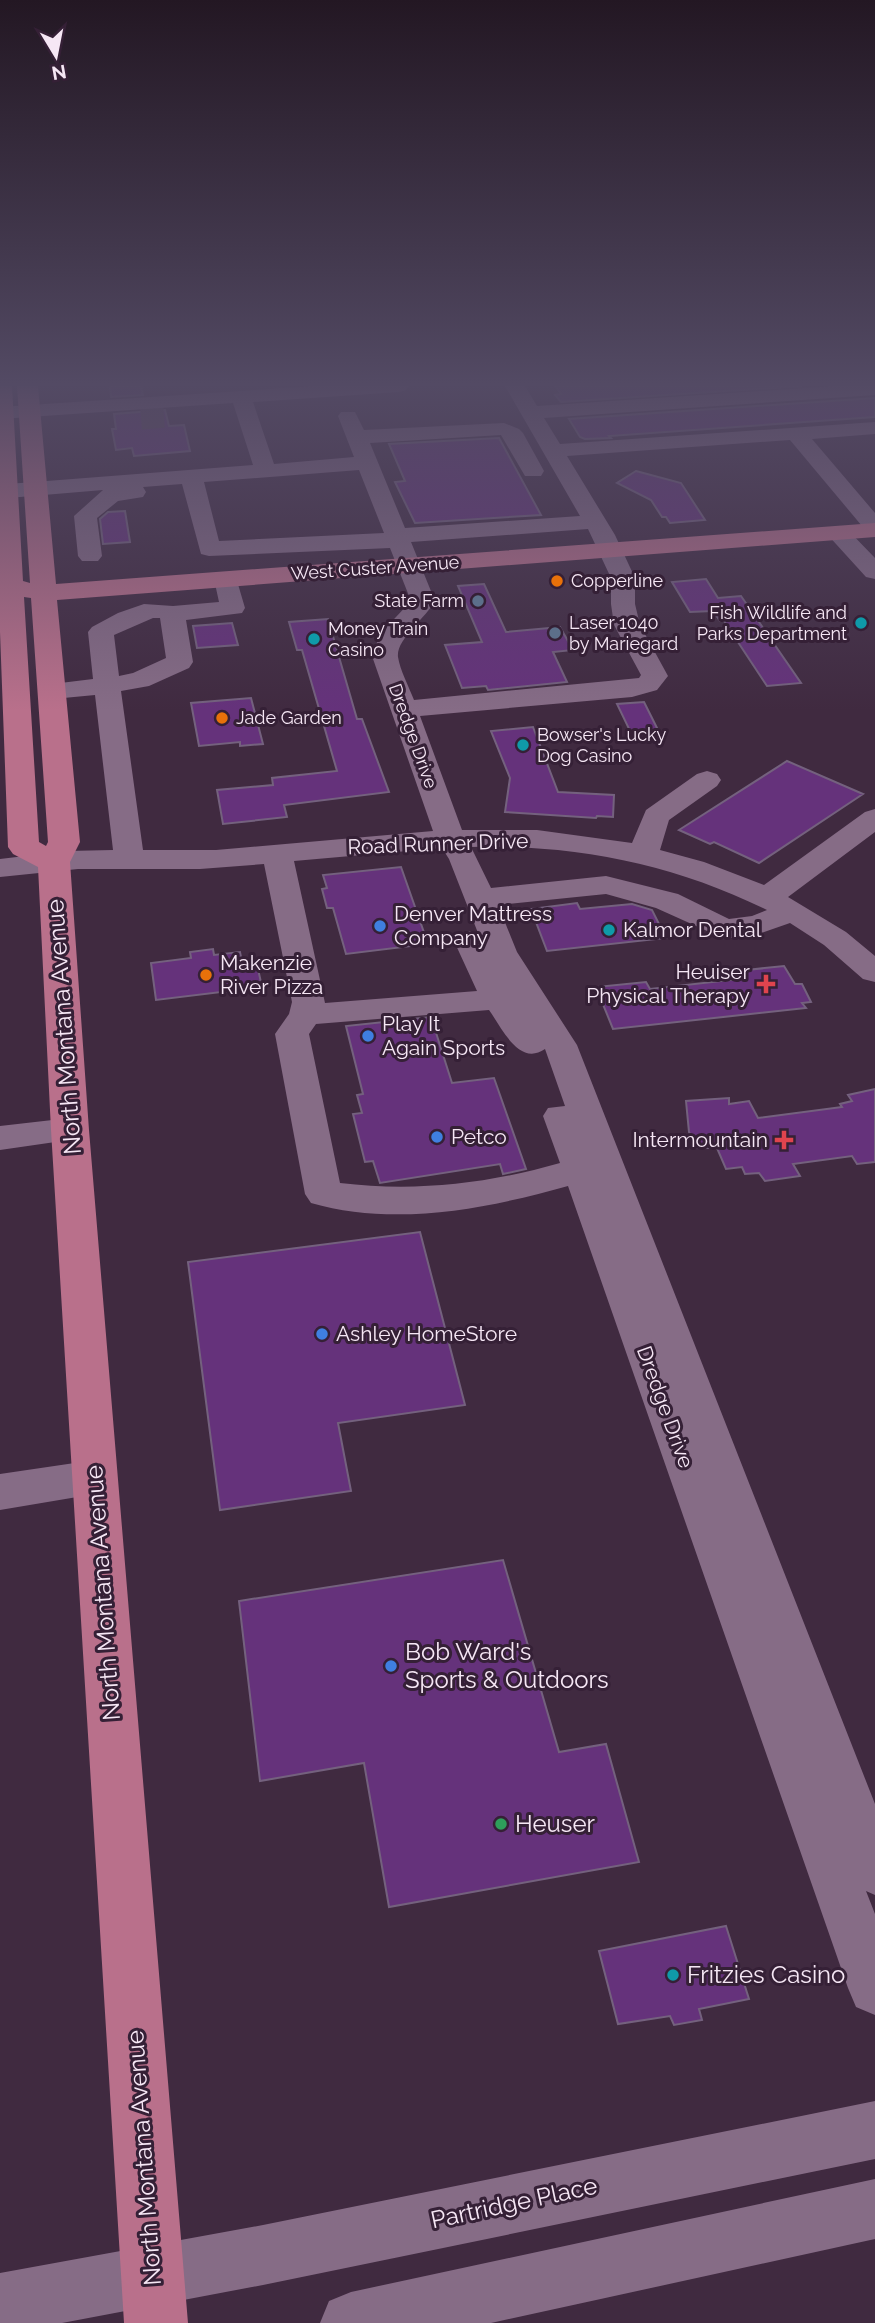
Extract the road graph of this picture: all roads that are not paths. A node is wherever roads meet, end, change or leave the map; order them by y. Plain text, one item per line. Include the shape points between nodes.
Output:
1 (8, 494) edge
2 (36, 494) edge
3 (117, 494) edge
4 (156, 494) edge
5 (196, 494) edge
6 (380, 494) edge
7 (579, 494) edge
8 (846, 494) edge
9 (171, 497) dead end
10 (5, 517) edge
11 (595, 522) junction
12 (875, 529) edge
13 (838, 533) junction
14 (402, 548) junction
15 (608, 550) junction
16 (90, 556) dead end
17 (875, 572) edge
18 (226, 579) junction
19 (43, 593) junction
20 (7, 596) edge
21 (172, 614) junction
22 (107, 686) junction
23 (53, 691) junction
24 (403, 709) junction
25 (707, 780) dead end
26 (875, 818) edge
27 (451, 839) junction
28 (277, 854) junction
29 (643, 855) junction
30 (129, 859) junction
31 (54, 862) junction
32 (0, 868) edge
33 (480, 898) junction
34 (780, 905) junction
35 (875, 972) edge
36 (498, 999) junction
37 (306, 1015) junction
38 (70, 1130) junction
39 (0, 1138) edge
40 (580, 1170) junction
41 (95, 1478) junction
42 (0, 1492) edge
43 (875, 1870) edge
44 (875, 1988) edge
45 (875, 2130) edge
46 (875, 2209) edge
47 (155, 2299) edge
48 (0, 2304) edge
49 (351, 2323) edge

1 - 10 main road
2 - 19 main road, North Montana Avenue
3 - 16 street via 85,516
4 - 9 street
5 - 14 street via 209,549 370,540
6 - 14 street
7 - 11 street
8 - 12 street
10 - 20 main road
11 - 14 street
11 - 15 street
12 - 13 main road, West Custer Avenue
13 - 15 main road, West Custer Avenue
13 - 17 street
14 - 15 main road, West Custer Avenue
14 - 18 main road, West Custer Avenue
14 - 24 street, Dredge Drive via 423,601 390,639 385,656
15 - 24 street via 623,578 628,625 655,676 648,684
18 - 19 main road, West Custer Avenue
18 - 21 street via 233,608
19 - 20 main road, West Custer Avenue
19 - 23 main road, North Montana Avenue
20 - 31 main road via 24,847
21 - 22 street via 180,662 140,680
21 - 22 street via 160,608 141,610 101,632
22 - 23 street
22 - 30 street
23 - 31 main road, North Montana Avenue via 64,842
24 - 27 street, Dredge Drive
25 - 29 street via 656,816
26 - 34 street
27 - 28 street, Road Runner Drive
27 - 29 street, Road Runner Drive via 547,840
27 - 33 street, Dredge Drive
27 - 36 street, Dredge Drive via 440,854 476,958
28 - 30 street, Road Runner Drive via 195,861
28 - 37 street via 309,1002
29 - 34 street, Road Runner Drive via 728,881
30 - 31 street, Road Runner Drive
31 - 32 street, Road Runner Drive
31 - 38 main road, North Montana Avenue
33 - 34 street via 606,885 667,901 725,929 758,925
33 - 43 street, Dredge Drive via 501,952 560,1045
34 - 35 street, Road Runner Drive via 838,940
36 - 37 street
36 - 40 street, Dredge Drive via 544,1068
37 - 40 street via 292,1034 324,1194 384,1200 450,1198 528,1186
38 - 39 street
38 - 41 main road, North Montana Avenue
40 - 44 street, Dredge Drive
41 - 42 street
41 - 47 main road, North Montana Avenue
45 - 47 street, Partridge Place via 263,2255
46 - 49 street
47 - 48 street, Partridge Place

